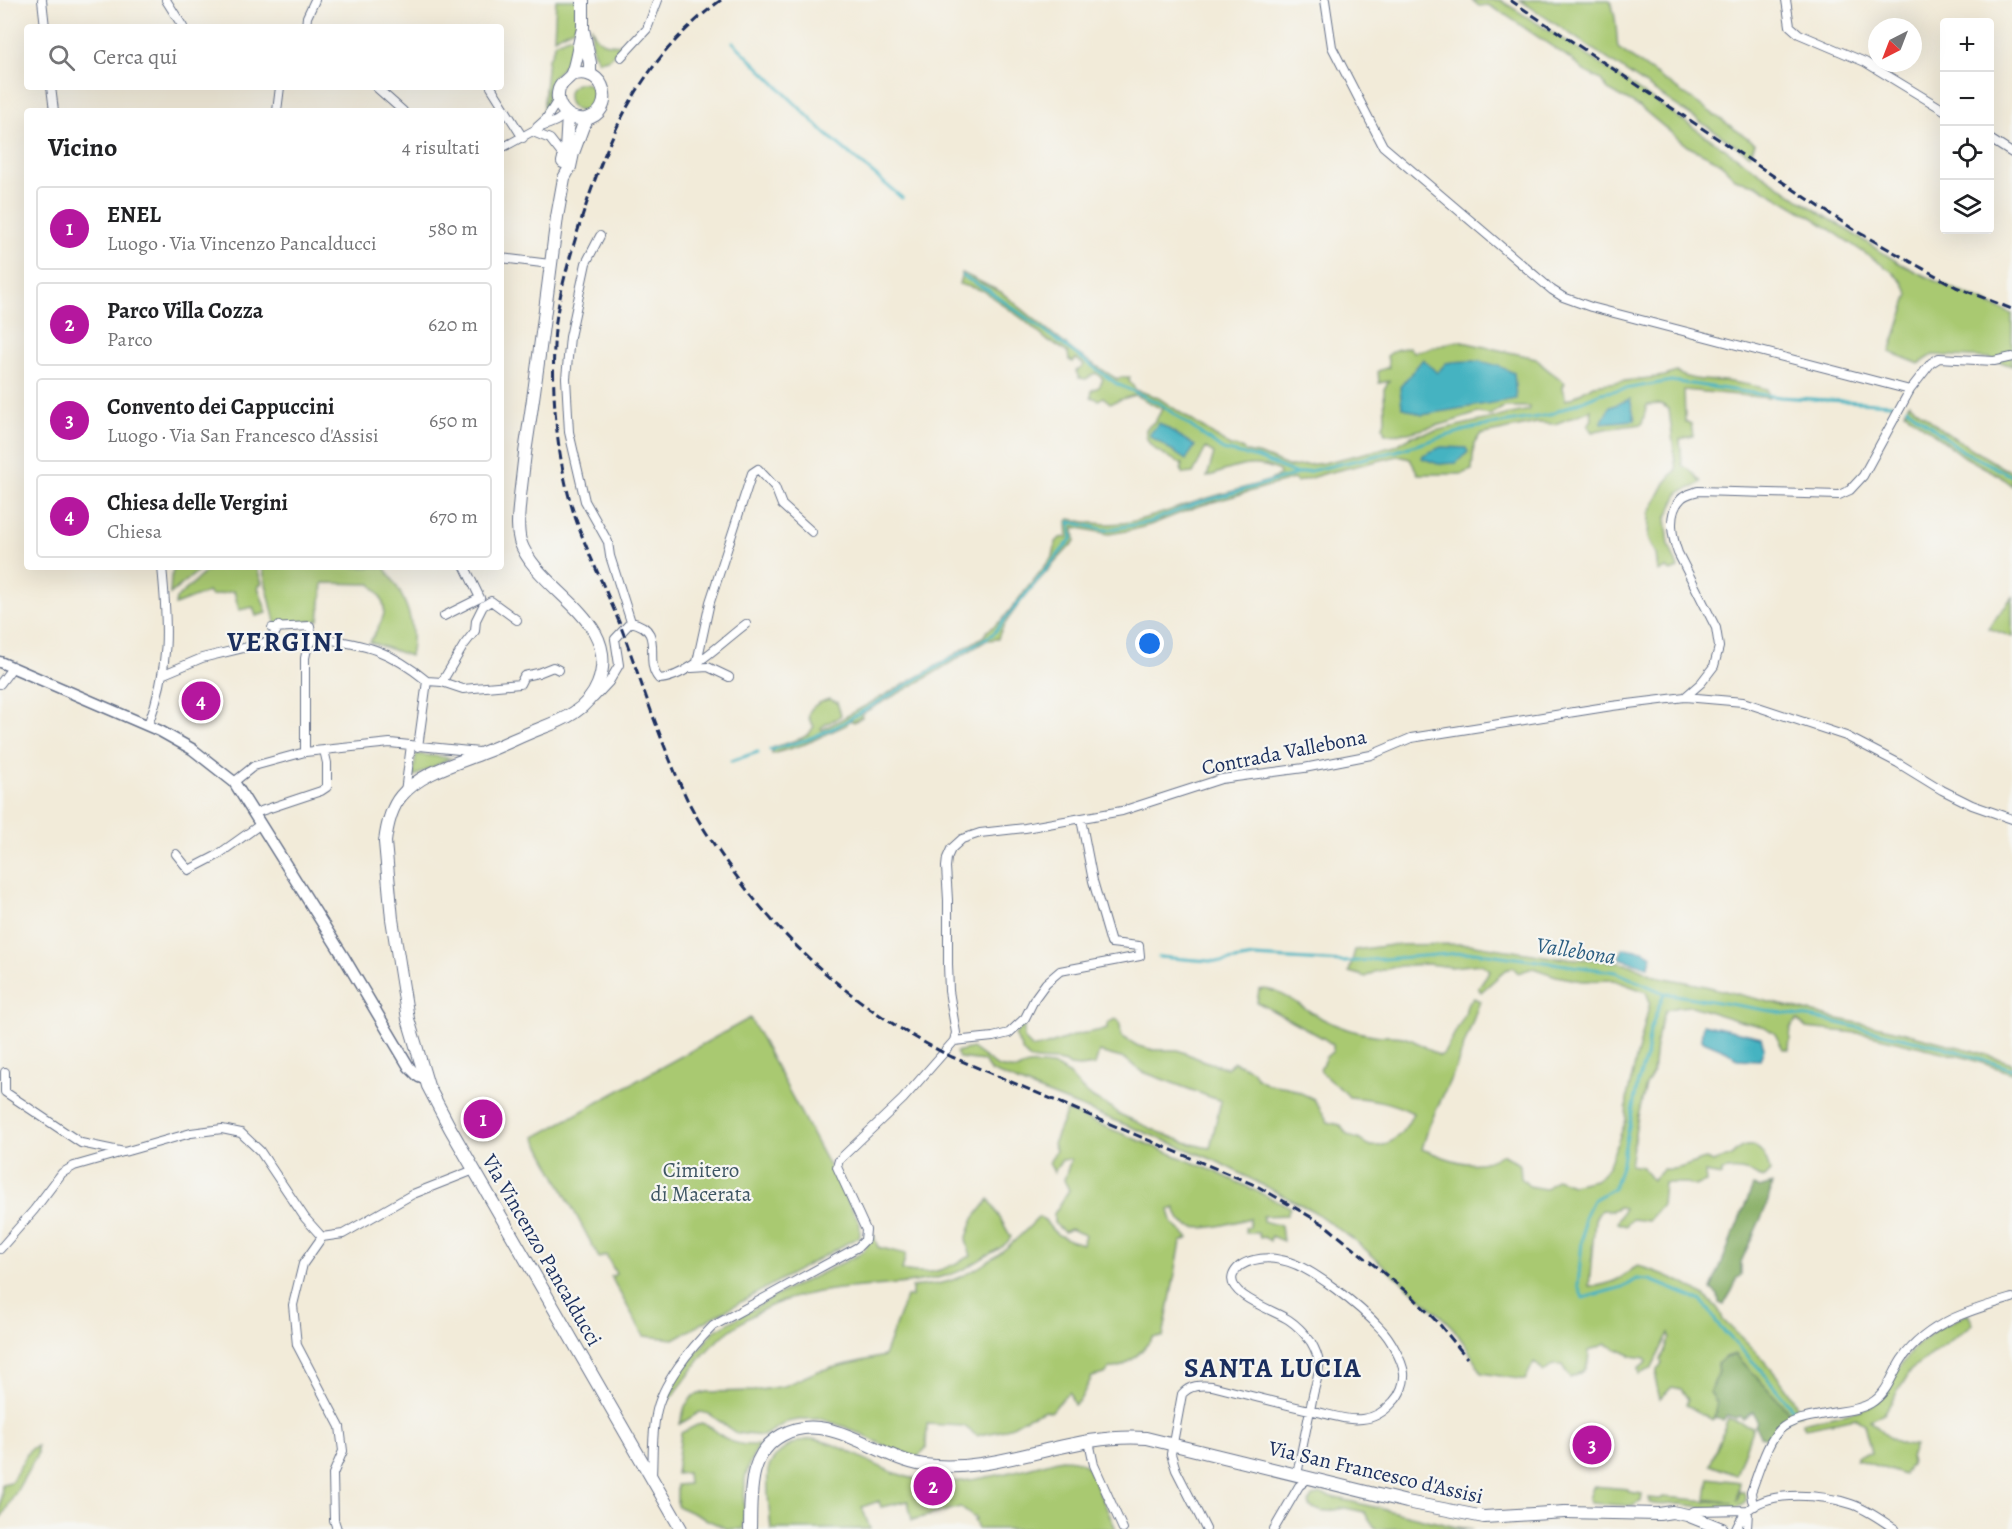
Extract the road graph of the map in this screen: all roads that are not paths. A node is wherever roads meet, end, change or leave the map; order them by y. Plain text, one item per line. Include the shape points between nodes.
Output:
1 (42, 0) edge
2 (303, 0) edge
3 (583, 0) edge
4 (658, 0) edge
5 (1324, 0) edge
6 (1786, 0) edge
7 (169, 1) edge
8 (313, 3) edge
9 (45, 24) edge
10 (181, 24) edge
11 (307, 24) edge
12 (583, 29) junction
13 (621, 57) dead end
14 (590, 74) junction
15 (571, 75) junction
16 (51, 90) edge
17 (280, 90) edge
18 (379, 90) edge
19 (493, 90) edge
20 (558, 100) junction
21 (54, 108) edge
22 (277, 108) edge
23 (400, 108) edge
24 (1940, 108) edge
25 (567, 114) junction
26 (588, 118) junction
27 (533, 132) junction
28 (523, 138) junction
29 (1994, 142) edge
30 (504, 147) edge
31 (2012, 153) edge
32 (564, 157) junction
33 (564, 178) junction
34 (600, 236) dead end
35 (504, 258) edge
36 (550, 264) junction
37 (2012, 357) edge
38 (1910, 390) junction
39 (812, 532) dead end
40 (162, 570) edge
41 (167, 570) edge
42 (466, 570) edge
43 (163, 580) junction
44 (444, 616) dead end
45 (517, 620) dead end
46 (632, 622) junction
47 (746, 624) dead end
48 (313, 640) junction
49 (0, 663) edge
50 (694, 665) junction
51 (12, 668) junction
52 (558, 670) dead end
53 (164, 674) junction
54 (729, 677) dead end
55 (427, 681) junction
56 (442, 682) junction
57 (0, 684) edge
58 (1685, 697) junction
59 (585, 704) junction
60 (148, 725) junction
61 (414, 746) junction
62 (324, 750) junction
63 (305, 752) junction
64 (485, 752) junction
65 (234, 782) junction
66 (405, 792) junction
67 (255, 813) junction
68 (1081, 819) junction
69 (2012, 819) edge
70 (261, 824) junction
71 (176, 854) dead end
72 (954, 1041) junction
73 (5, 1072) dead end
74 (425, 1079) junction
75 (124, 1152) junction
76 (474, 1170) junction
77 (322, 1237) junction
78 (0, 1249) edge
79 (2012, 1298) edge
80 (1310, 1410) junction
81 (1087, 1444) junction
82 (1171, 1445) junction
83 (760, 1462) junction
84 (1303, 1476) junction
85 (652, 1480) junction
86 (1751, 1508) junction
87 (668, 1509) junction
88 (1662, 1514) junction
89 (1687, 1515) junction
90 (337, 1529) edge
91 (681, 1529) edge
92 (686, 1529) edge
93 (750, 1529) edge
94 (758, 1529) edge
95 (1123, 1529) edge
96 (1206, 1529) edge
97 (1274, 1529) edge
98 (1702, 1529) edge
99 (1722, 1529) edge
100 (1736, 1529) edge
101 (1746, 1529) edge
102 (1895, 1529) edge

1 - 9 street
2 - 8 street
3 - 12 main road
4 - 13 street via 647,29
5 - 38 street via 1332,46 1383,146 1552,290 1591,307
6 - 24 street via 1790,26 1799,34 1865,62
7 - 10 street
8 - 11 street
12 - 14 main road
12 - 15 main road
14 - 15 main road
14 - 26 main road via 601,84 605,96 600,110
15 - 20 main road via 559,88
16 - 21 street
17 - 22 street
18 - 23 street
19 - 28 street
20 - 25 main road
20 - 27 street
25 - 26 main road
25 - 27 street
25 - 32 main road
26 - 33 main road
27 - 28 street
27 - 32 street via 550,139
28 - 30 street
29 - 31 street
32 - 33 main road
33 - 36 main road
34 - 46 street via 586,263 570,337 566,378 569,432 585,501 608,542
35 - 36 street
36 - 59 main road via 518,532 530,560 588,621 596,636 602,670 596,689
37 - 38 street via 1994,361 1939,358
38 - 58 street via 1863,476 1850,490 1839,495 1698,491 1680,499 1672,525 1673,541 1716,627 1719,647 1714,666
39 - 50 street via 783,505 775,487 758,469 752,473
40 - 43 street
41 - 43 street
42 - 44 street via 480,598
43 - 53 street
45 - 56 street via 491,601 483,606 475,632
46 - 50 street via 648,630 653,672 659,679
46 - 59 street via 615,639 619,665 609,682
47 - 50 street
48 - 53 street via 310,626 275,627 274,635 264,643 202,658
48 - 55 street via 364,645 406,664
48 - 63 street via 305,658
49 - 51 main road, Via Vincenzo Pancalducci
50 - 54 street
51 - 57 street
51 - 60 main road, Via Vincenzo Pancalducci
52 - 56 street via 553,667 524,676 520,684 463,688
53 - 60 street
55 - 56 street
55 - 61 street
58 - 68 street, Contrada Vallebona via 1411,738 1371,755 1221,779 1122,811
58 - 69 street, Contrada Vallebona via 1743,702 1846,736 1972,806
59 - 64 main road via 556,723
60 - 65 main road, Via Vincenzo Pancalducci via 192,748
61 - 62 street via 390,743
61 - 64 street
61 - 66 street
62 - 63 street
62 - 67 street via 327,786
63 - 65 street via 254,766
64 - 66 main road via 438,771
65 - 67 main road, Via Vincenzo Pancalducci
66 - 74 main road via 392,810 386,830 387,873 404,994
67 - 70 main road, Via Vincenzo Pancalducci
68 - 72 street, Contrada Vallebona via 969,835 951,849 946,867
68 - 72 street via 1111,944 1139,946 1140,956 1060,971 1046,983 1025,1018 1009,1033
70 - 71 street via 189,870
70 - 74 main road, Via Vincenzo Pancalducci via 409,1067
72 - 85 street via 903,1099 839,1160 840,1177 866,1230 865,1240 713,1326 690,1352 660,1399 654,1428
73 - 75 street via 5,1092 81,1143
74 - 76 main road, Via Vincenzo Pancalducci
75 - 77 street via 191,1133 222,1129 241,1133 260,1151 304,1218
75 - 78 street via 62,1173
76 - 77 street via 413,1194 343,1234
76 - 85 main road, Via Vincenzo Pancalducci
77 - 90 street via 303,1264 294,1305 297,1345 340,1427 343,1451 333,1474
79 - 86 street via 1973,1309 1936,1326 1909,1350 1890,1384 1872,1403 1784,1426 1776,1434 1751,1492
80 - 80 street via 1362,1419 1387,1409 1403,1385 1404,1373 1395,1349 1370,1318 1302,1268 1282,1260 1248,1261 1232,1276 1233,1286 1240,1294 1290,1320 1313,1346 1320,1366
80 - 82 street via 1212,1386 1195,1386 1182,1395
80 - 84 street
81 - 82 main road
81 - 82 main road, Via San Francesco d'Assisi via 1110,1437 1146,1438
81 - 83 main road via 973,1465 934,1466 903,1460 833,1430 799,1428 781,1435
81 - 95 street
82 - 84 main road, Via San Francesco d'Assisi
82 - 96 street via 1172,1461
83 - 93 main road via 753,1472
83 - 94 main road
84 - 88 main road, Via San Francesco d'Assisi, bridge via 1484,1517 1565,1512
84 - 97 street
85 - 87 main road, Via Vincenzo Pancalducci
86 - 89 street, Via San Francesco d'Assisi via 1694,1511
86 - 100 street
86 - 101 street
86 - 102 street, Via San Francesco d'Assisi via 1776,1498 1821,1498 1852,1504
87 - 91 main road, Via Vincenzo Pancalducci
87 - 92 main road
88 - 89 main road, Via San Francesco d'Assisi
88 - 98 main road, Via San Francesco d'Assisi
89 - 99 main road, Via San Francesco d'Assisi

